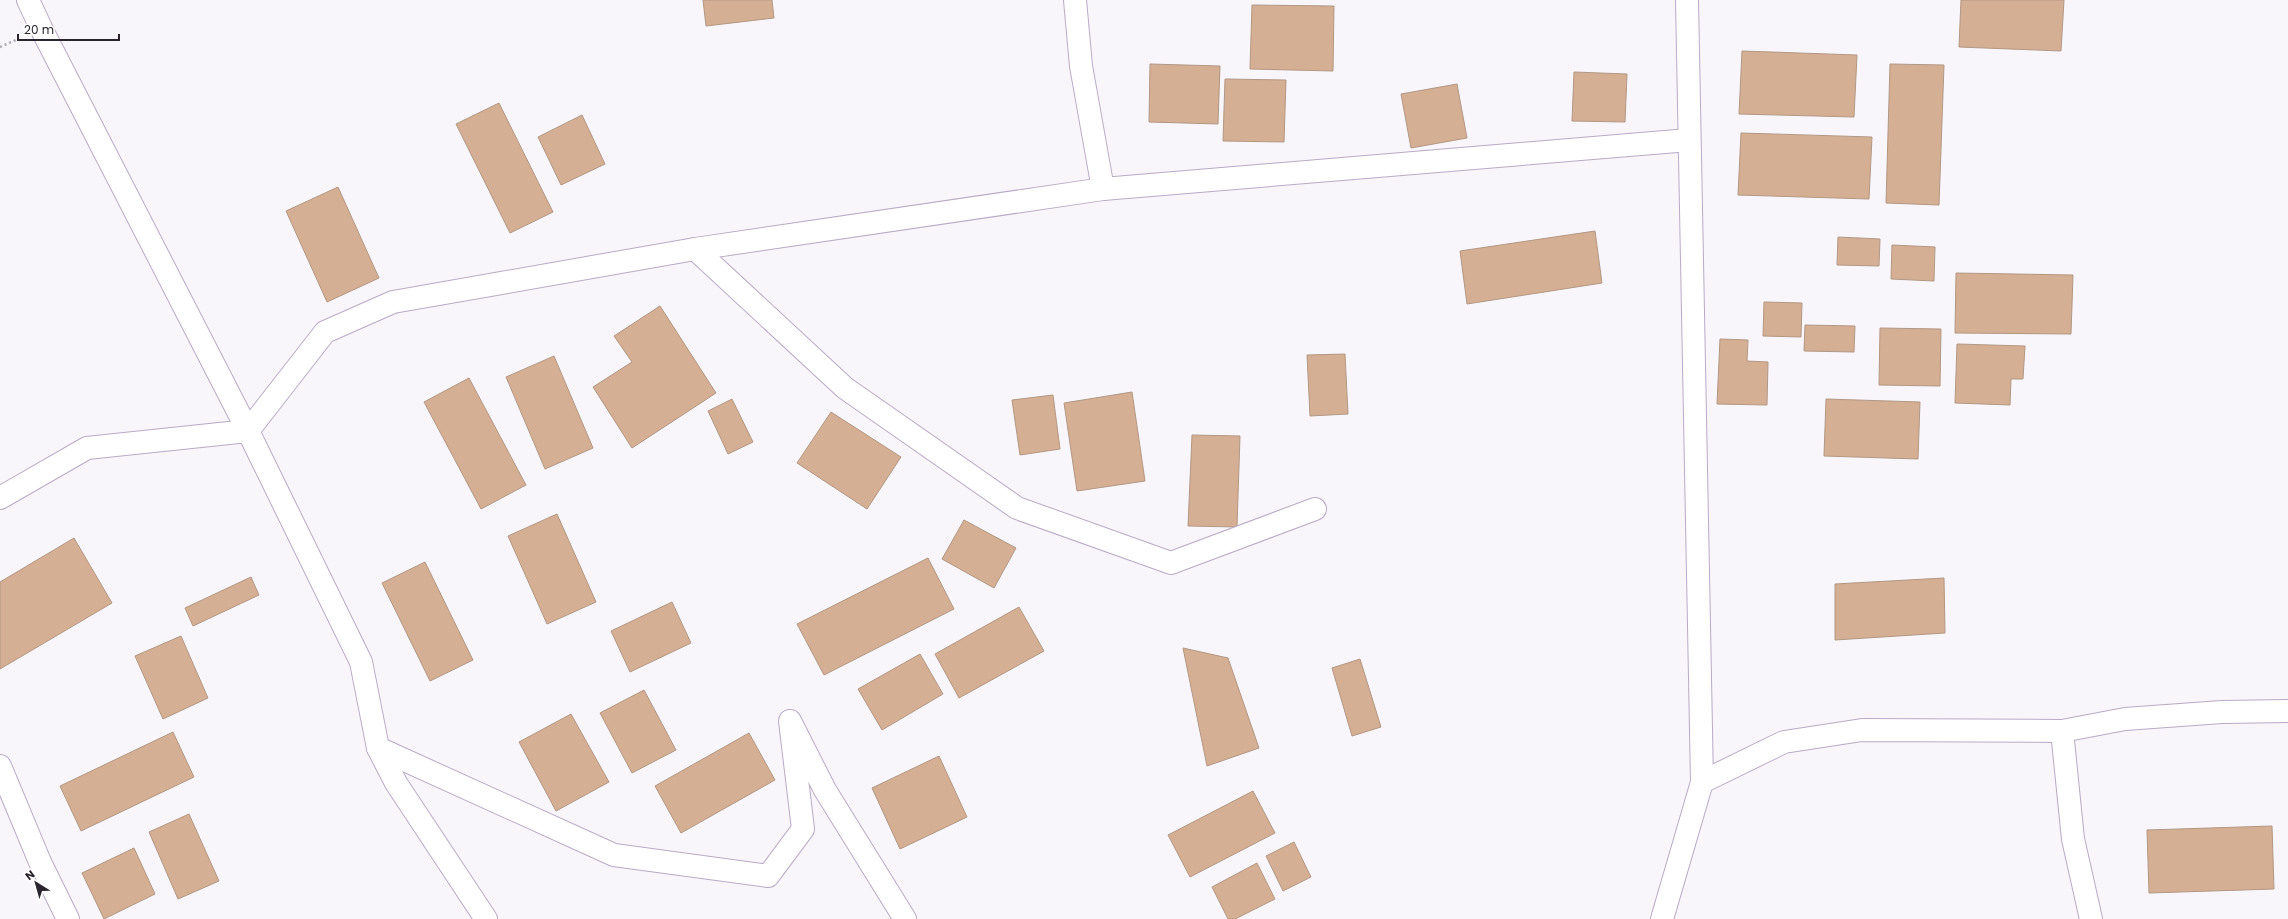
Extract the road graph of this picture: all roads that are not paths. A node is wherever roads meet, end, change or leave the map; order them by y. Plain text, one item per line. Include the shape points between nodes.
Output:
1 (28, 0) edge
2 (1075, 0) edge
3 (1686, 0) edge
4 (1689, 140) junction
5 (1103, 189) junction
6 (695, 249) junction
7 (248, 431) junction
8 (0, 498) edge
9 (1315, 509) dead end
10 (2288, 711) edge
11 (2062, 731) junction
12 (378, 748) junction
13 (0, 766) edge
14 (1702, 782) junction
15 (68, 919) edge
16 (486, 919) edge
17 (905, 919) edge
18 (1662, 919) edge
19 (2091, 919) edge

1 - 7 street
2 - 5 street via 1081,66
3 - 4 street
4 - 5 street
4 - 14 street
5 - 6 street
6 - 7 street via 393,302 325,332
6 - 9 street via 845,388 1017,508 1171,563
7 - 8 street via 87,448
7 - 12 street via 361,662
10 - 11 street via 2222,712 2125,719
11 - 14 street via 1862,730 1784,742
11 - 19 street via 2073,839
12 - 16 street via 396,783
12 - 17 street via 614,855 768,876 803,829 790,721 825,790
13 - 15 street via 40,862
14 - 18 street

